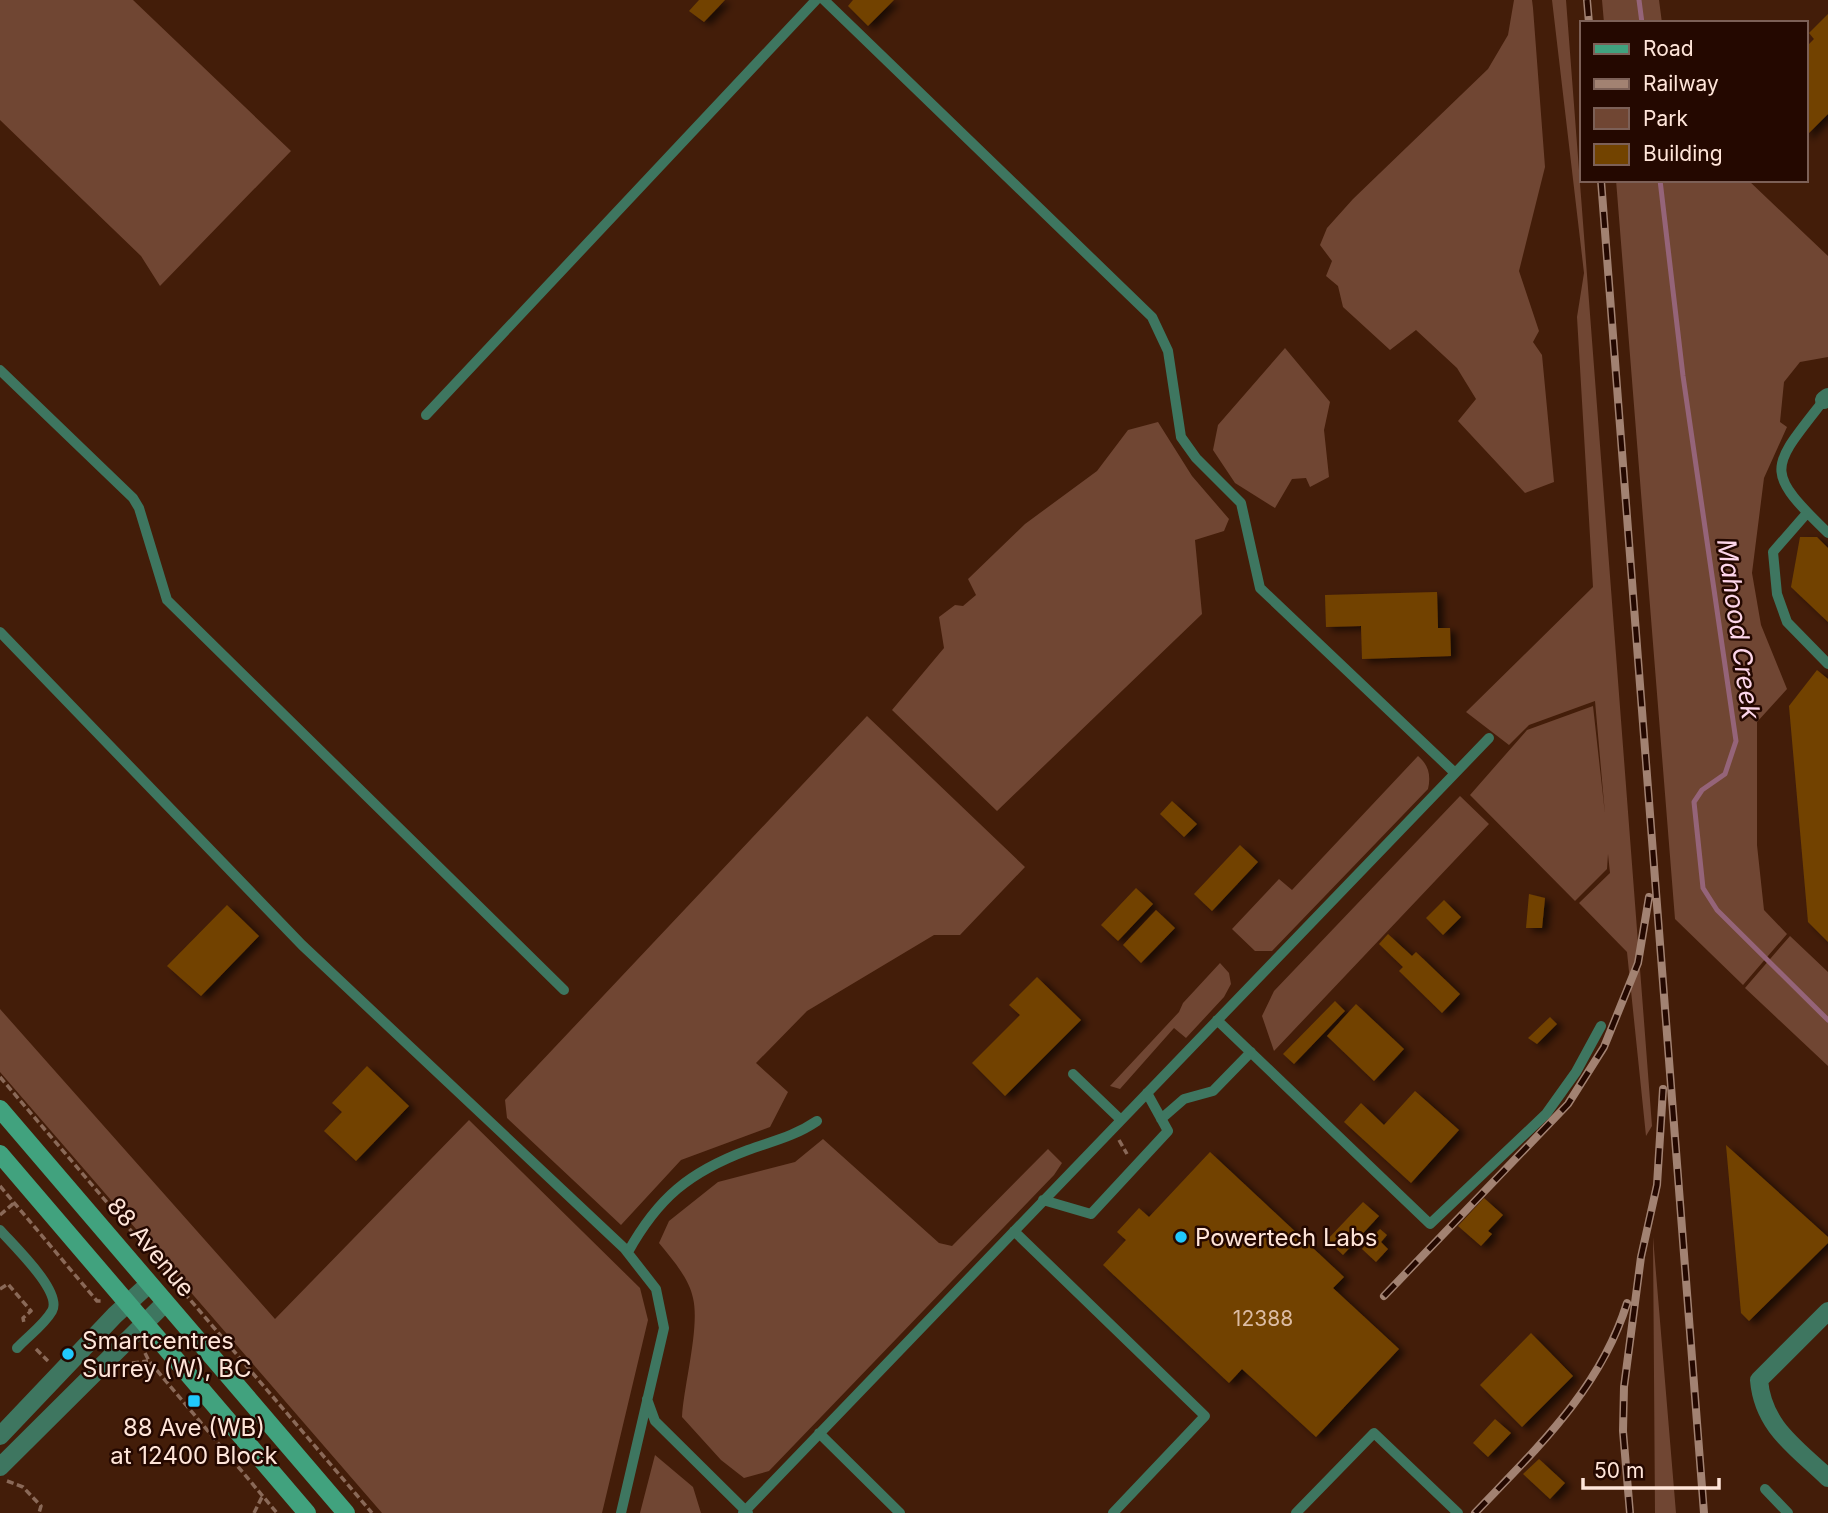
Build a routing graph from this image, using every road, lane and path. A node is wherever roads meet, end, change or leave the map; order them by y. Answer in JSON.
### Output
{"nodes":[{"id":1,"x":816,"y":0,"type":"edge"},
{"id":2,"x":824,"y":0,"type":"edge"},
{"id":3,"x":0,"y":370,"type":"edge"},
{"id":4,"x":1827,"y":399,"type":"edge"},
{"id":5,"x":426,"y":415,"type":"dead end"},
{"id":6,"x":1807,"y":513,"type":"junction"},
{"id":7,"x":1828,"y":533,"type":"edge"},
{"id":8,"x":0,"y":632,"type":"edge"},
{"id":9,"x":1828,"y":664,"type":"edge"},
{"id":10,"x":1489,"y":738,"type":"dead end"},
{"id":11,"x":1455,"y":773,"type":"junction"},
{"id":12,"x":564,"y":990,"type":"dead end"},
{"id":13,"x":1217,"y":1020,"type":"junction"},
{"id":14,"x":1601,"y":1026,"type":"dead end"},
{"id":15,"x":1251,"y":1052,"type":"junction"},
{"id":16,"x":1073,"y":1074,"type":"dead end"},
{"id":17,"x":0,"y":1077,"type":"edge"},
{"id":18,"x":1147,"y":1093,"type":"junction"},
{"id":19,"x":0,"y":1109,"type":"edge"},
{"id":20,"x":1161,"y":1119,"type":"junction"},
{"id":21,"x":1121,"y":1120,"type":"junction"},
{"id":22,"x":817,"y":1121,"type":"dead end"},
{"id":23,"x":1107,"y":1134,"type":"junction"},
{"id":24,"x":0,"y":1154,"type":"edge"},
{"id":25,"x":1133,"y":1169,"type":"junction"},
{"id":26,"x":0,"y":1186,"type":"edge"},
{"id":27,"x":1043,"y":1200,"type":"junction"},
{"id":28,"x":14,"y":1203,"type":"junction"},
{"id":29,"x":0,"y":1216,"type":"edge"},
{"id":30,"x":0,"y":1230,"type":"edge"},
{"id":31,"x":1014,"y":1231,"type":"junction"},
{"id":32,"x":628,"y":1252,"type":"junction"},
{"id":33,"x":149,"y":1284,"type":"junction"},
{"id":34,"x":104,"y":1301,"type":"dead end"},
{"id":35,"x":128,"y":1303,"type":"junction"},
{"id":36,"x":165,"y":1303,"type":"junction"},
{"id":37,"x":1828,"y":1311,"type":"edge"},
{"id":38,"x":144,"y":1322,"type":"junction"},
{"id":39,"x":17,"y":1348,"type":"dead end"},
{"id":40,"x":145,"y":1353,"type":"dead end"},
{"id":41,"x":647,"y":1398,"type":"junction"},
{"id":42,"x":819,"y":1433,"type":"junction"},
{"id":43,"x":0,"y":1436,"type":"edge"},
{"id":44,"x":0,"y":1473,"type":"edge"},
{"id":45,"x":4,"y":1474,"type":"edge"},
{"id":46,"x":1828,"y":1478,"type":"edge"},
{"id":47,"x":1765,"y":1489,"type":"dead end"},
{"id":48,"x":0,"y":1490,"type":"edge"},
{"id":49,"x":263,"y":1496,"type":"junction"},
{"id":50,"x":745,"y":1512,"type":"edge"},
{"id":51,"x":39,"y":1513,"type":"edge"},
{"id":52,"x":254,"y":1513,"type":"edge"},
{"id":53,"x":277,"y":1513,"type":"edge"},
{"id":54,"x":307,"y":1513,"type":"edge"},
{"id":55,"x":346,"y":1513,"type":"edge"},
{"id":56,"x":372,"y":1513,"type":"edge"},
{"id":57,"x":621,"y":1513,"type":"edge"},
{"id":58,"x":900,"y":1513,"type":"edge"},
{"id":59,"x":1113,"y":1513,"type":"edge"},
{"id":60,"x":1296,"y":1513,"type":"edge"},
{"id":61,"x":1458,"y":1513,"type":"edge"},
{"id":62,"x":1788,"y":1513,"type":"edge"}],
"edges":[{"from":1,"to":5,"type":"lane"},
{"from":2,"to":11,"type":"lane"},
{"from":3,"to":12,"type":"lane"},
{"from":4,"to":6,"type":"lane"},
{"from":6,"to":7,"type":"lane"},
{"from":6,"to":9,"type":"lane"},
{"from":8,"to":32,"type":"lane"},
{"from":10,"to":11,"type":"lane"},
{"from":11,"to":13,"type":"lane"},
{"from":13,"to":15,"type":"lane"},
{"from":13,"to":18,"type":"lane"},
{"from":14,"to":15,"type":"lane"},
{"from":15,"to":20,"type":"lane"},
{"from":16,"to":21,"type":"lane"},
{"from":17,"to":56,"type":"path"},
{"from":18,"to":20,"type":"lane"},
{"from":18,"to":21,"type":"lane"},
{"from":19,"to":33,"type":"main road","name":"88 Avenue"},
{"from":20,"to":25,"type":"lane"},
{"from":21,"to":23,"type":"lane"},
{"from":22,"to":32,"type":"lane"},
{"from":23,"to":25,"type":"path"},
{"from":23,"to":27,"type":"lane"},
{"from":24,"to":35,"type":"main road"},
{"from":25,"to":27,"type":"lane"},
{"from":26,"to":28,"type":"path"},
{"from":27,"to":31,"type":"lane"},
{"from":28,"to":29,"type":"path"},
{"from":28,"to":34,"type":"path"},
{"from":30,"to":39,"type":"lane"},
{"from":31,"to":42,"type":"lane"},
{"from":31,"to":59,"type":"lane"},
{"from":32,"to":41,"type":"lane"},
{"from":33,"to":35,"type":"street"},
{"from":33,"to":36,"type":"main road","name":"88 Avenue"},
{"from":35,"to":38,"type":"main road"},
{"from":35,"to":43,"type":"street"},
{"from":36,"to":38,"type":"street"},
{"from":36,"to":55,"type":"main road","name":"88 Avenue"},
{"from":37,"to":46,"type":"street"},
{"from":38,"to":45,"type":"street"},
{"from":38,"to":54,"type":"main road"},
{"from":40,"to":49,"type":"path"},
{"from":41,"to":50,"type":"lane"},
{"from":41,"to":57,"type":"lane"},
{"from":42,"to":50,"type":"lane"},
{"from":42,"to":58,"type":"lane"},
{"from":44,"to":45,"type":"path"},
{"from":45,"to":48,"type":"path"},
{"from":45,"to":51,"type":"path"},
{"from":47,"to":62,"type":"lane"},
{"from":49,"to":52,"type":"path"},
{"from":49,"to":53,"type":"path"},
{"from":60,"to":61,"type":"lane"}]}
